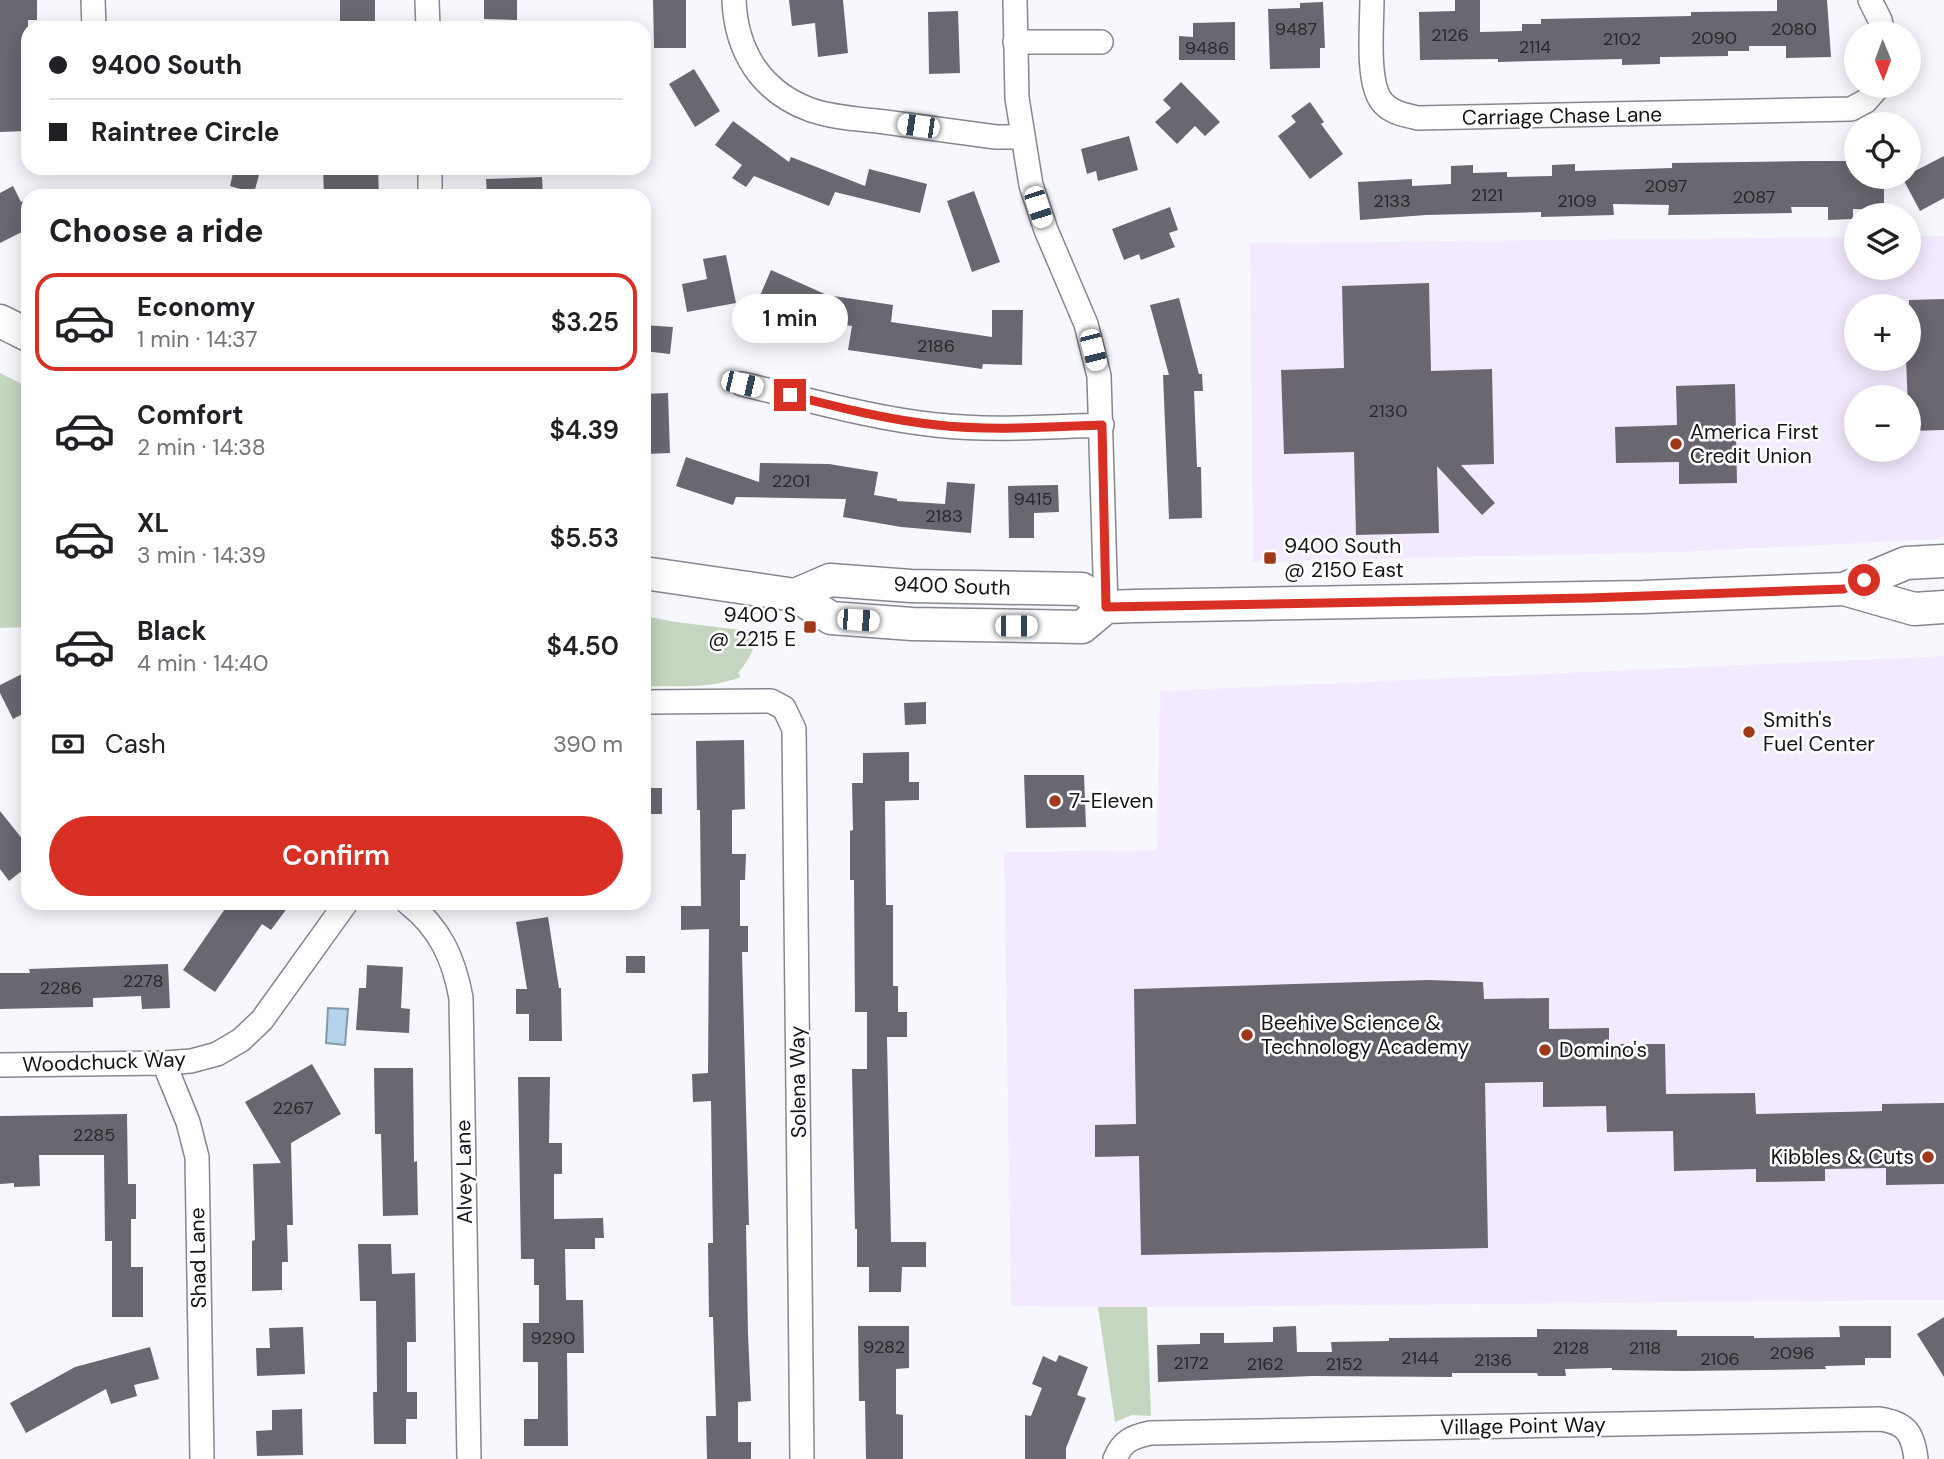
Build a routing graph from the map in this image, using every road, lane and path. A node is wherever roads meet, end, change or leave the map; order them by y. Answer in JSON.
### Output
{"nodes":[{"id":1,"x":93,"y":0,"type":"edge"},
{"id":2,"x":427,"y":0,"type":"edge"},
{"id":3,"x":734,"y":0,"type":"edge"},
{"id":4,"x":1015,"y":0,"type":"edge"},
{"id":5,"x":1372,"y":0,"type":"edge"},
{"id":6,"x":1870,"y":0,"type":"edge"},
{"id":7,"x":94,"y":21,"type":"edge"},
{"id":8,"x":428,"y":21,"type":"edge"},
{"id":9,"x":1880,"y":21,"type":"edge"},
{"id":10,"x":1015,"y":42,"type":"junction"},
{"id":11,"x":1101,"y":42,"type":"dead end"},
{"id":12,"x":1869,"y":98,"type":"edge"},
{"id":13,"x":1022,"y":137,"type":"junction"},
{"id":14,"x":0,"y":321,"type":"edge"},
{"id":15,"x":21,"y":332,"type":"edge"},
{"id":16,"x":742,"y":384,"type":"dead end"},
{"id":17,"x":1102,"y":425,"type":"junction"},
{"id":18,"x":1944,"y":561,"type":"edge"},
{"id":19,"x":651,"y":573,"type":"edge"},
{"id":20,"x":1844,"y":589,"type":"junction"},
{"id":21,"x":1106,"y":607,"type":"junction"},
{"id":22,"x":1944,"y":607,"type":"edge"},
{"id":23,"x":651,"y":702,"type":"edge"},
{"id":24,"x":341,"y":910,"type":"edge"},
{"id":25,"x":416,"y":910,"type":"edge"},
{"id":26,"x":164,"y":1062,"type":"junction"},
{"id":27,"x":0,"y":1065,"type":"edge"},
{"id":28,"x":1116,"y":1458,"type":"edge"},
{"id":29,"x":202,"y":1459,"type":"edge"},
{"id":30,"x":469,"y":1459,"type":"edge"},
{"id":31,"x":802,"y":1459,"type":"edge"},
{"id":32,"x":1916,"y":1459,"type":"edge"}],
"edges":[{"from":1,"to":7,"type":"street"},
{"from":2,"to":8,"type":"street"},
{"from":3,"to":13,"type":"street"},
{"from":4,"to":10,"type":"street"},
{"from":5,"to":12,"type":"street","name":"Carriage Chase Lane"},
{"from":6,"to":9,"type":"street"},
{"from":10,"to":11,"type":"street"},
{"from":10,"to":13,"type":"street"},
{"from":13,"to":17,"type":"street"},
{"from":14,"to":15,"type":"main road"},
{"from":16,"to":17,"type":"street"},
{"from":17,"to":21,"type":"street"},
{"from":18,"to":20,"type":"main road"},
{"from":19,"to":21,"type":"main road","name":"9400 South"},
{"from":20,"to":21,"type":"main road"},
{"from":20,"to":22,"type":"main road"},
{"from":23,"to":31,"type":"street","name":"Solena Way"},
{"from":24,"to":26,"type":"street","name":"Woodchuck Way"},
{"from":25,"to":30,"type":"street","name":"Alvey Lane"},
{"from":26,"to":27,"type":"street","name":"Woodchuck Way"},
{"from":26,"to":29,"type":"street","name":"Shad Lane"},
{"from":28,"to":32,"type":"street","name":"Village Point Way"}]}
